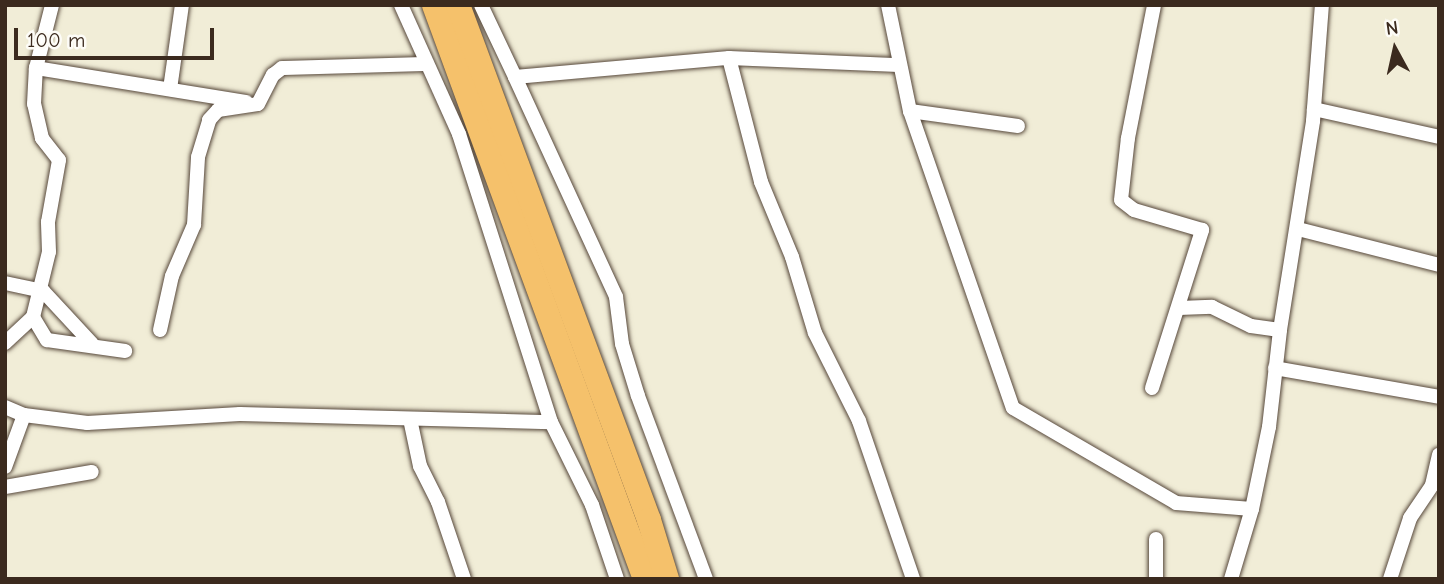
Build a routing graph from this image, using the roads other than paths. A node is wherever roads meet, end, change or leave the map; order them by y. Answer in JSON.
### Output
{"nodes":[{"id":1,"x":52,"y":5,"type":"edge"},
{"id":2,"x":183,"y":5,"type":"edge"},
{"id":3,"x":401,"y":5,"type":"edge"},
{"id":4,"x":434,"y":5,"type":"edge"},
{"id":5,"x":458,"y":5,"type":"edge"},
{"id":6,"x":481,"y":5,"type":"edge"},
{"id":7,"x":888,"y":5,"type":"edge"},
{"id":8,"x":1154,"y":5,"type":"edge"},
{"id":9,"x":1322,"y":5,"type":"edge"},
{"id":10,"x":729,"y":58,"type":"junction"},
{"id":11,"x":426,"y":64,"type":"junction"},
{"id":12,"x":899,"y":65,"type":"junction"},
{"id":13,"x":36,"y":68,"type":"junction"},
{"id":14,"x":514,"y":77,"type":"junction"},
{"id":15,"x":170,"y":89,"type":"junction"},
{"id":16,"x":258,"y":104,"type":"junction"},
{"id":17,"x":1314,"y":109,"type":"junction"},
{"id":18,"x":910,"y":111,"type":"junction"},
{"id":19,"x":1018,"y":126,"type":"dead end"},
{"id":20,"x":1439,"y":137,"type":"edge"},
{"id":21,"x":1298,"y":229,"type":"junction"},
{"id":22,"x":1439,"y":265,"type":"edge"},
{"id":23,"x":5,"y":283,"type":"edge"},
{"id":24,"x":43,"y":291,"type":"junction"},
{"id":25,"x":1179,"y":309,"type":"junction"},
{"id":26,"x":33,"y":317,"type":"junction"},
{"id":27,"x":555,"y":325,"type":"junction"},
{"id":28,"x":160,"y":330,"type":"dead end"},
{"id":29,"x":1280,"y":330,"type":"junction"},
{"id":30,"x":524,"y":336,"type":"junction"},
{"id":31,"x":5,"y":343,"type":"edge"},
{"id":32,"x":92,"y":344,"type":"junction"},
{"id":33,"x":125,"y":351,"type":"dead end"},
{"id":34,"x":1275,"y":368,"type":"junction"},
{"id":35,"x":1152,"y":388,"type":"dead end"},
{"id":36,"x":1439,"y":397,"type":"edge"},
{"id":37,"x":5,"y":407,"type":"edge"},
{"id":38,"x":24,"y":415,"type":"junction"},
{"id":39,"x":410,"y":419,"type":"junction"},
{"id":40,"x":551,"y":422,"type":"junction"},
{"id":41,"x":1439,"y":455,"type":"edge"},
{"id":42,"x":5,"y":467,"type":"edge"},
{"id":43,"x":92,"y":472,"type":"dead end"},
{"id":44,"x":5,"y":487,"type":"edge"},
{"id":45,"x":1252,"y":509,"type":"junction"},
{"id":46,"x":639,"y":525,"type":"junction"},
{"id":47,"x":1156,"y":539,"type":"dead end"},
{"id":48,"x":464,"y":579,"type":"edge"},
{"id":49,"x":617,"y":579,"type":"edge"},
{"id":50,"x":645,"y":579,"type":"edge"},
{"id":51,"x":667,"y":579,"type":"edge"},
{"id":52,"x":706,"y":579,"type":"edge"},
{"id":53,"x":913,"y":579,"type":"edge"},
{"id":54,"x":1156,"y":579,"type":"edge"},
{"id":55,"x":1231,"y":579,"type":"edge"},
{"id":56,"x":1390,"y":579,"type":"edge"}],
"edges":[{"from":1,"to":13,"type":"street"},
{"from":2,"to":15,"type":"street"},
{"from":3,"to":11,"type":"street"},
{"from":4,"to":27,"type":"highway"},
{"from":5,"to":46,"type":"highway"},
{"from":6,"to":14,"type":"street"},
{"from":7,"to":12,"type":"street"},
{"from":8,"to":25,"type":"street"},
{"from":9,"to":17,"type":"street"},
{"from":10,"to":12,"type":"street"},
{"from":10,"to":14,"type":"street"},
{"from":10,"to":53,"type":"street"},
{"from":11,"to":16,"type":"street"},
{"from":11,"to":30,"type":"street"},
{"from":12,"to":18,"type":"street"},
{"from":13,"to":15,"type":"street"},
{"from":13,"to":24,"type":"street"},
{"from":14,"to":52,"type":"street"},
{"from":15,"to":16,"type":"street"},
{"from":16,"to":28,"type":"street"},
{"from":17,"to":20,"type":"street"},
{"from":17,"to":21,"type":"street"},
{"from":18,"to":19,"type":"street"},
{"from":18,"to":45,"type":"street"},
{"from":21,"to":22,"type":"street"},
{"from":21,"to":29,"type":"street"},
{"from":23,"to":24,"type":"street"},
{"from":24,"to":26,"type":"street"},
{"from":24,"to":32,"type":"street"},
{"from":25,"to":29,"type":"street"},
{"from":25,"to":35,"type":"street"},
{"from":26,"to":31,"type":"street"},
{"from":26,"to":32,"type":"street"},
{"from":27,"to":30,"type":"street"},
{"from":27,"to":46,"type":"highway"},
{"from":29,"to":34,"type":"street"},
{"from":30,"to":40,"type":"street"},
{"from":32,"to":33,"type":"street"},
{"from":34,"to":36,"type":"street"},
{"from":34,"to":45,"type":"street"},
{"from":37,"to":38,"type":"street"},
{"from":38,"to":39,"type":"street"},
{"from":38,"to":42,"type":"street"},
{"from":39,"to":40,"type":"street"},
{"from":39,"to":48,"type":"street"},
{"from":40,"to":49,"type":"street"},
{"from":41,"to":56,"type":"street"},
{"from":43,"to":44,"type":"street"},
{"from":45,"to":55,"type":"street"},
{"from":46,"to":50,"type":"highway"},
{"from":46,"to":51,"type":"highway"},
{"from":47,"to":54,"type":"street"}]}
